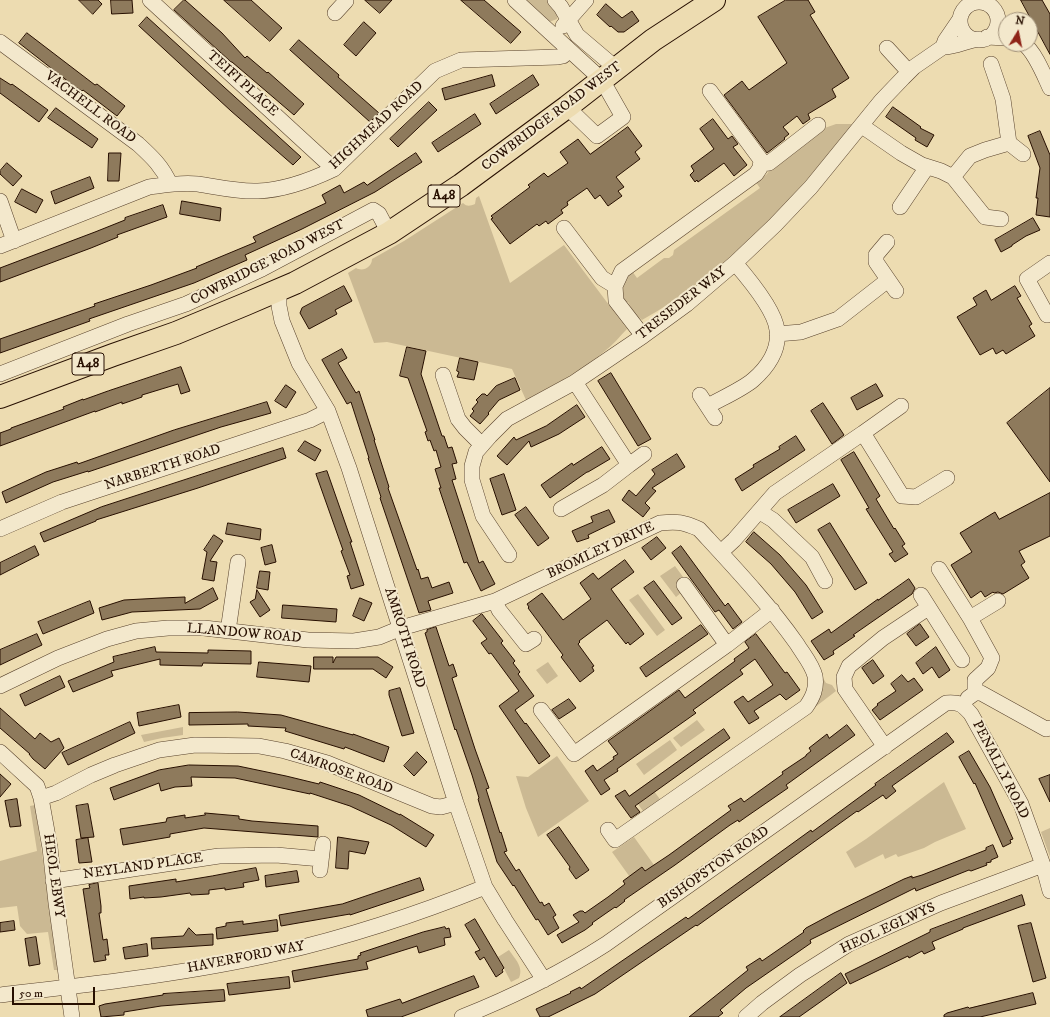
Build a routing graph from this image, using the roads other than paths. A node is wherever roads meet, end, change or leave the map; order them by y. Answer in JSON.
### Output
{"nodes":[{"id":1,"x":150,"y":0,"type":"edge"},
{"id":2,"x":344,"y":0,"type":"edge"},
{"id":3,"x":515,"y":0,"type":"edge"},
{"id":4,"x":555,"y":0,"type":"edge"},
{"id":5,"x":586,"y":0,"type":"edge"},
{"id":6,"x":714,"y":0,"type":"edge"},
{"id":7,"x":983,"y":1,"type":"edge"},
{"id":8,"x":961,"y":11,"type":"edge"},
{"id":9,"x":335,"y":13,"type":"dead end"},
{"id":10,"x":998,"y":14,"type":"edge"},
{"id":11,"x":568,"y":20,"type":"junction"},
{"id":12,"x":998,"y":22,"type":"edge"},
{"id":13,"x":553,"y":35,"type":"junction"},
{"id":14,"x":982,"y":38,"type":"junction"},
{"id":15,"x":998,"y":38,"type":"edge"},
{"id":16,"x":0,"y":42,"type":"edge"},
{"id":17,"x":943,"y":47,"type":"junction"},
{"id":18,"x":887,"y":48,"type":"dead end"},
{"id":19,"x":569,"y":50,"type":"junction"},
{"id":20,"x":1033,"y":52,"type":"edge"},
{"id":21,"x":991,"y":64,"type":"dead end"},
{"id":22,"x":1045,"y":64,"type":"edge"},
{"id":23,"x":908,"y":72,"type":"junction"},
{"id":24,"x":610,"y":74,"type":"junction"},
{"id":25,"x":1050,"y":88,"type":"edge"},
{"id":26,"x":710,"y":91,"type":"dead end"},
{"id":27,"x":567,"y":107,"type":"junction"},
{"id":28,"x":818,"y":125,"type":"dead end"},
{"id":29,"x":862,"y":126,"type":"junction"},
{"id":30,"x":1009,"y":143,"type":"junction"},
{"id":31,"x":1023,"y":154,"type":"dead end"},
{"id":32,"x":761,"y":164,"type":"junction"},
{"id":33,"x":928,"y":167,"type":"junction"},
{"id":34,"x":334,"y":169,"type":"junction"},
{"id":35,"x":953,"y":177,"type":"junction"},
{"id":36,"x":170,"y":184,"type":"junction"},
{"id":37,"x":0,"y":201,"type":"edge"},
{"id":38,"x":900,"y":207,"type":"dead end"},
{"id":39,"x":1001,"y":220,"type":"dead end"},
{"id":40,"x":564,"y":228,"type":"dead end"},
{"id":41,"x":389,"y":232,"type":"junction"},
{"id":42,"x":887,"y":242,"type":"dead end"},
{"id":43,"x":7,"y":244,"type":"edge"},
{"id":44,"x":735,"y":263,"type":"junction"},
{"id":45,"x":1050,"y":263,"type":"edge"},
{"id":46,"x":616,"y":286,"type":"junction"},
{"id":47,"x":276,"y":292,"type":"junction"},
{"id":48,"x":1050,"y":313,"type":"edge"},
{"id":49,"x":777,"y":334,"type":"junction"},
{"id":50,"x":643,"y":336,"type":"junction"},
{"id":51,"x":0,"y":374,"type":"edge"},
{"id":52,"x":575,"y":382,"type":"junction"},
{"id":53,"x":450,"y":383,"type":"dead end"},
{"id":54,"x":0,"y":397,"type":"edge"},
{"id":55,"x":707,"y":406,"type":"dead end"},
{"id":56,"x":901,"y":406,"type":"dead end"},
{"id":57,"x":328,"y":411,"type":"junction"},
{"id":58,"x":863,"y":433,"type":"junction"},
{"id":59,"x":482,"y":445,"type":"junction"},
{"id":60,"x":644,"y":454,"type":"dead end"},
{"id":61,"x":629,"y":466,"type":"junction"},
{"id":62,"x":947,"y":478,"type":"dead end"},
{"id":63,"x":561,"y":509,"type":"dead end"},
{"id":64,"x":760,"y":512,"type":"junction"},
{"id":65,"x":0,"y":529,"type":"edge"},
{"id":66,"x":721,"y":552,"type":"junction"},
{"id":67,"x":508,"y":555,"type":"dead end"},
{"id":68,"x":238,"y":562,"type":"dead end"},
{"id":69,"x":939,"y":568,"type":"dead end"},
{"id":70,"x":825,"y":581,"type":"dead end"},
{"id":71,"x":684,"y":586,"type":"dead end"},
{"id":72,"x":495,"y":601,"type":"junction"},
{"id":73,"x":998,"y":601,"type":"dead end"},
{"id":74,"x":772,"y":610,"type":"junction"},
{"id":75,"x":970,"y":618,"type":"junction"},
{"id":76,"x":401,"y":628,"type":"junction"},
{"id":77,"x":228,"y":631,"type":"junction"},
{"id":78,"x":534,"y":639,"type":"dead end"},
{"id":79,"x":727,"y":645,"type":"junction"},
{"id":80,"x":962,"y":660,"type":"dead end"},
{"id":81,"x":0,"y":686,"type":"edge"},
{"id":82,"x":975,"y":693,"type":"junction"},
{"id":83,"x":960,"y":704,"type":"junction"},
{"id":84,"x":541,"y":710,"type":"dead end"},
{"id":85,"x":1050,"y":728,"type":"edge"},
{"id":86,"x":885,"y":747,"type":"junction"},
{"id":87,"x":0,"y":752,"type":"edge"},
{"id":88,"x":41,"y":798,"type":"junction"},
{"id":89,"x":456,"y":803,"type":"junction"},
{"id":90,"x":608,"y":830,"type":"dead end"},
{"id":91,"x":321,"y":858,"type":"dead end"},
{"id":92,"x":1043,"y":866,"type":"junction"},
{"id":93,"x":53,"y":881,"type":"junction"},
{"id":94,"x":485,"y":887,"type":"junction"},
{"id":95,"x":1050,"y":891,"type":"edge"},
{"id":96,"x":544,"y":980,"type":"junction"},
{"id":97,"x":68,"y":987,"type":"junction"},
{"id":98,"x":0,"y":995,"type":"edge"},
{"id":99,"x":72,"y":1017,"type":"edge"},
{"id":100,"x":462,"y":1017,"type":"edge"},
{"id":101,"x":746,"y":1017,"type":"edge"}],
"edges":[{"from":1,"to":34,"type":"street","name":"TEIFI PLACE"},
{"from":2,"to":9,"type":"street"},
{"from":3,"to":13,"type":"street"},
{"from":4,"to":11,"type":"street"},
{"from":5,"to":11,"type":"street"},
{"from":6,"to":24,"type":"highway","name":"COWBRIDGE ROAD WEST","number":"A48"},
{"from":7,"to":8,"type":"street"},
{"from":7,"to":10,"type":"street"},
{"from":8,"to":14,"type":"street"},
{"from":8,"to":17,"type":"street","name":"TRESEDER WAY"},
{"from":11,"to":13,"type":"street"},
{"from":11,"to":24,"type":"street"},
{"from":12,"to":14,"type":"street"},
{"from":13,"to":19,"type":"street"},
{"from":14,"to":15,"type":"street"},
{"from":14,"to":17,"type":"street","name":"TRESEDER WAY"},
{"from":16,"to":36,"type":"street","name":"VACHELL ROAD"},
{"from":17,"to":23,"type":"street","name":"TRESEDER WAY"},
{"from":18,"to":23,"type":"street"},
{"from":19,"to":24,"type":"street"},
{"from":19,"to":34,"type":"street","name":"HIGHMEAD ROAD"},
{"from":20,"to":22,"type":"street"},
{"from":21,"to":30,"type":"street"},
{"from":22,"to":25,"type":"street"},
{"from":23,"to":29,"type":"street","name":"TRESEDER WAY"},
{"from":24,"to":27,"type":"highway","name":"COWBRIDGE ROAD WEST","number":"A48"},
{"from":24,"to":27,"type":"street"},
{"from":26,"to":32,"type":"street"},
{"from":27,"to":41,"type":"highway","name":"COWBRIDGE ROAD WEST","number":"A48"},
{"from":28,"to":32,"type":"street"},
{"from":29,"to":33,"type":"street"},
{"from":29,"to":44,"type":"street","name":"TRESEDER WAY"},
{"from":30,"to":31,"type":"street"},
{"from":30,"to":35,"type":"street"},
{"from":32,"to":46,"type":"street"},
{"from":33,"to":35,"type":"street"},
{"from":33,"to":38,"type":"street"},
{"from":34,"to":36,"type":"street","name":"HIGHMEAD ROAD"},
{"from":35,"to":39,"type":"street"},
{"from":36,"to":43,"type":"street","name":"HIGHMEAD ROAD"},
{"from":37,"to":43,"type":"street"},
{"from":40,"to":46,"type":"street"},
{"from":41,"to":47,"type":"highway","name":"COWBRIDGE ROAD WEST","number":"A48"},
{"from":41,"to":51,"type":"street","name":"COWBRIDGE ROAD WEST"},
{"from":42,"to":49,"type":"street"},
{"from":44,"to":49,"type":"street"},
{"from":44,"to":50,"type":"street","name":"TRESEDER WAY"},
{"from":45,"to":48,"type":"street"},
{"from":46,"to":50,"type":"street"},
{"from":47,"to":54,"type":"highway","name":"COWBRIDGE ROAD WEST","number":"A48"},
{"from":47,"to":57,"type":"street","name":"AMROTH ROAD"},
{"from":49,"to":55,"type":"street"},
{"from":50,"to":52,"type":"street","name":"TRESEDER WAY"},
{"from":52,"to":59,"type":"street","name":"TRESEDER WAY"},
{"from":52,"to":61,"type":"street"},
{"from":53,"to":59,"type":"street"},
{"from":56,"to":58,"type":"street"},
{"from":57,"to":65,"type":"street","name":"NARBERTH ROAD"},
{"from":57,"to":76,"type":"street","name":"AMROTH ROAD"},
{"from":58,"to":62,"type":"street"},
{"from":58,"to":64,"type":"street"},
{"from":59,"to":67,"type":"street","name":"TRESEDER WAY"},
{"from":60,"to":61,"type":"street"},
{"from":61,"to":63,"type":"street"},
{"from":64,"to":66,"type":"street"},
{"from":64,"to":70,"type":"street"},
{"from":66,"to":72,"type":"street","name":"BROMLEY DRIVE"},
{"from":66,"to":74,"type":"street","name":"BROMLEY DRIVE"},
{"from":68,"to":77,"type":"street"},
{"from":69,"to":75,"type":"street"},
{"from":71,"to":79,"type":"street"},
{"from":72,"to":76,"type":"street","name":"BROMLEY DRIVE"},
{"from":72,"to":78,"type":"street"},
{"from":73,"to":75,"type":"street"},
{"from":74,"to":79,"type":"street"},
{"from":74,"to":90,"type":"street","name":"BROMLEY DRIVE"},
{"from":75,"to":82,"type":"street"},
{"from":76,"to":77,"type":"street","name":"LLANDOW ROAD"},
{"from":76,"to":89,"type":"street","name":"AMROTH ROAD"},
{"from":77,"to":81,"type":"street","name":"LLANDOW ROAD"},
{"from":79,"to":84,"type":"street"},
{"from":80,"to":86,"type":"street"},
{"from":82,"to":83,"type":"street"},
{"from":82,"to":85,"type":"street"},
{"from":83,"to":86,"type":"street","name":"BISHOPSTON ROAD"},
{"from":83,"to":92,"type":"street","name":"PENALLY ROAD"},
{"from":86,"to":96,"type":"street","name":"BISHOPSTON ROAD"},
{"from":87,"to":88,"type":"street","name":"HEOL EBWY"},
{"from":88,"to":89,"type":"street","name":"CAMROSE ROAD"},
{"from":88,"to":93,"type":"street","name":"HEOL EBWY"},
{"from":89,"to":94,"type":"street","name":"AMROTH ROAD"},
{"from":91,"to":93,"type":"street","name":"NEYLAND PLACE"},
{"from":92,"to":95,"type":"street","name":"PENALLY ROAD"},
{"from":92,"to":101,"type":"street","name":"HEOL EGLWYS"},
{"from":93,"to":97,"type":"street","name":"HEOL EBWY"},
{"from":94,"to":96,"type":"street","name":"AMROTH ROAD"},
{"from":94,"to":97,"type":"street","name":"HAVERFORD WAY"},
{"from":96,"to":100,"type":"street","name":"BISHOPSTON ROAD"},
{"from":97,"to":98,"type":"street","name":"HAVERFORD WAY"},
{"from":97,"to":99,"type":"street","name":"HEOL EBWY"}]}
